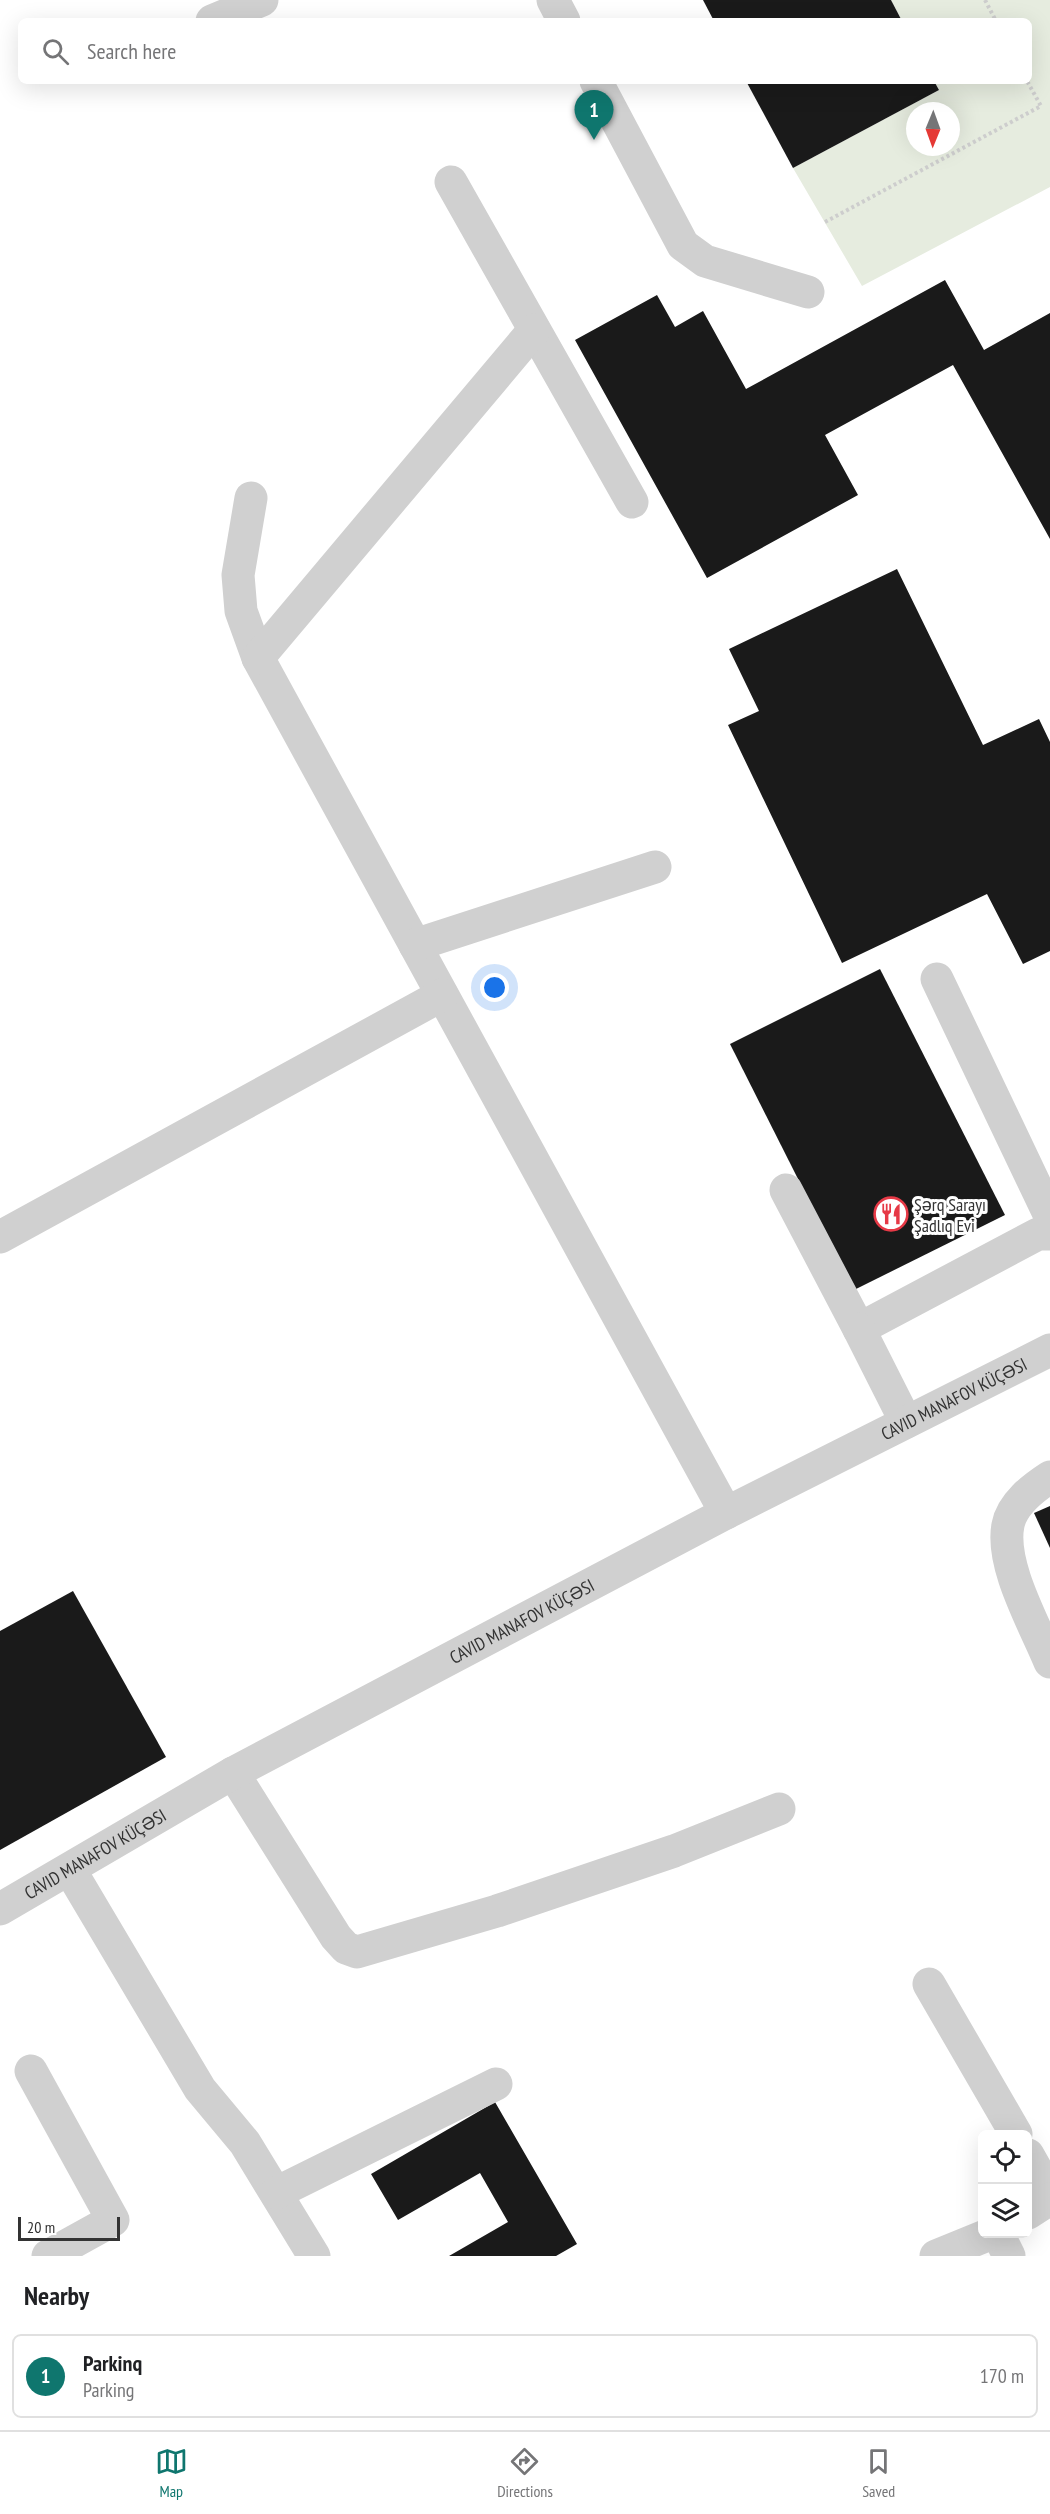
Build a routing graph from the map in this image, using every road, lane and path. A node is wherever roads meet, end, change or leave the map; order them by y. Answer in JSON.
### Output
{"nodes":[{"id":1,"x":262,"y":0,"type":"edge"},
{"id":2,"x":553,"y":0,"type":"edge"},
{"id":3,"x":985,"y":0,"type":"edge"},
{"id":4,"x":219,"y":18,"type":"edge"},
{"id":5,"x":562,"y":18,"type":"edge"},
{"id":6,"x":994,"y":18,"type":"edge"},
{"id":7,"x":598,"y":84,"type":"edge"},
{"id":8,"x":1029,"y":84,"type":"edge"},
{"id":9,"x":451,"y":182,"type":"dead end"},
{"id":10,"x":825,"y":222,"type":"dead end"},
{"id":11,"x":808,"y":292,"type":"dead end"},
{"id":12,"x":534,"y":330,"type":"junction"},
{"id":13,"x":251,"y":498,"type":"dead end"},
{"id":14,"x":632,"y":502,"type":"dead end"},
{"id":15,"x":258,"y":658,"type":"junction"},
{"id":16,"x":655,"y":867,"type":"dead end"},
{"id":17,"x":415,"y":945,"type":"junction"},
{"id":18,"x":937,"y":979,"type":"dead end"},
{"id":19,"x":442,"y":995,"type":"junction"},
{"id":20,"x":786,"y":1190,"type":"dead end"},
{"id":21,"x":1050,"y":1216,"type":"edge"},
{"id":22,"x":1050,"y":1234,"type":"edge"},
{"id":23,"x":0,"y":1237,"type":"edge"},
{"id":24,"x":859,"y":1329,"type":"junction"},
{"id":25,"x":1050,"y":1350,"type":"edge"},
{"id":26,"x":906,"y":1422,"type":"junction"},
{"id":27,"x":1050,"y":1478,"type":"edge"},
{"id":28,"x":726,"y":1513,"type":"junction"},
{"id":29,"x":1050,"y":1662,"type":"edge"},
{"id":30,"x":233,"y":1773,"type":"junction"},
{"id":31,"x":779,"y":1809,"type":"dead end"},
{"id":32,"x":70,"y":1870,"type":"junction"},
{"id":33,"x":0,"y":1909,"type":"edge"},
{"id":34,"x":929,"y":1984,"type":"dead end"},
{"id":35,"x":31,"y":2071,"type":"dead end"},
{"id":36,"x":496,"y":2084,"type":"dead end"},
{"id":37,"x":1014,"y":2130,"type":"edge"},
{"id":38,"x":1032,"y":2162,"type":"edge"},
{"id":39,"x":276,"y":2193,"type":"junction"},
{"id":40,"x":1050,"y":2194,"type":"edge"},
{"id":41,"x":1050,"y":2199,"type":"edge"},
{"id":42,"x":1032,"y":2210,"type":"edge"},
{"id":43,"x":980,"y":2238,"type":"edge"},
{"id":44,"x":1000,"y":2238,"type":"edge"},
{"id":45,"x":48,"y":2256,"type":"edge"},
{"id":46,"x":314,"y":2256,"type":"edge"},
{"id":47,"x":936,"y":2256,"type":"edge"},
{"id":48,"x":1009,"y":2256,"type":"edge"}],
"edges":[{"from":1,"to":4,"type":"street"},
{"from":2,"to":5,"type":"street"},
{"from":3,"to":6,"type":"path"},
{"from":7,"to":11,"type":"street"},
{"from":8,"to":10,"type":"path"},
{"from":9,"to":12,"type":"street"},
{"from":12,"to":14,"type":"street"},
{"from":12,"to":15,"type":"street"},
{"from":13,"to":15,"type":"street"},
{"from":15,"to":17,"type":"street"},
{"from":16,"to":17,"type":"street"},
{"from":17,"to":19,"type":"street"},
{"from":18,"to":21,"type":"street"},
{"from":19,"to":23,"type":"street"},
{"from":19,"to":28,"type":"street"},
{"from":20,"to":24,"type":"street"},
{"from":22,"to":24,"type":"street"},
{"from":24,"to":26,"type":"street"},
{"from":25,"to":26,"type":"street","name":"CAVID MANAFOV KÜÇƏSI"},
{"from":26,"to":28,"type":"street","name":"CAVID MANAFOV KÜÇƏSI"},
{"from":27,"to":29,"type":"street"},
{"from":28,"to":30,"type":"street","name":"CAVID MANAFOV KÜÇƏSI"},
{"from":30,"to":31,"type":"street"},
{"from":30,"to":32,"type":"street","name":"CAVID MANAFOV KÜÇƏSI"},
{"from":32,"to":33,"type":"street","name":"CAVID MANAFOV KÜÇƏSI"},
{"from":32,"to":39,"type":"street"},
{"from":34,"to":37,"type":"street"},
{"from":35,"to":45,"type":"street"},
{"from":36,"to":39,"type":"street"},
{"from":38,"to":40,"type":"street"},
{"from":39,"to":46,"type":"street"},
{"from":41,"to":42,"type":"street"},
{"from":43,"to":47,"type":"street"},
{"from":44,"to":48,"type":"street"}]}
